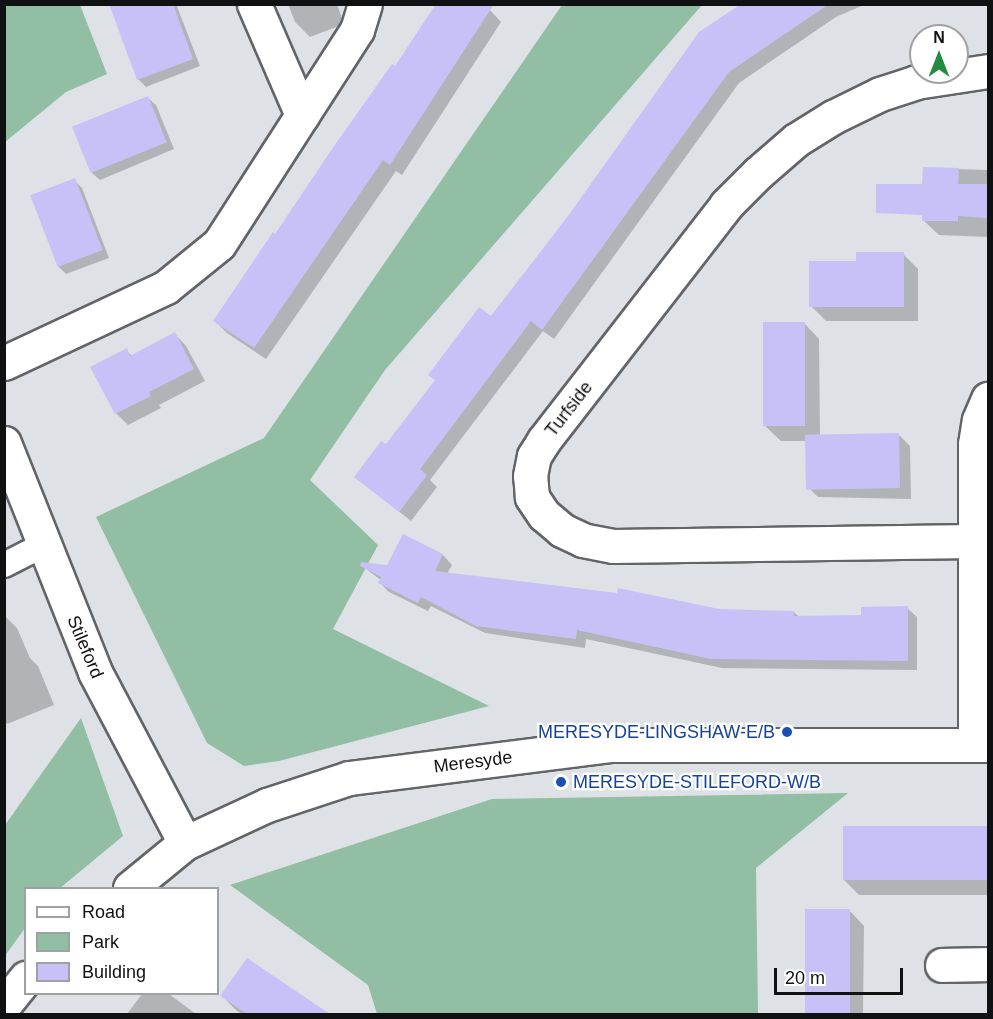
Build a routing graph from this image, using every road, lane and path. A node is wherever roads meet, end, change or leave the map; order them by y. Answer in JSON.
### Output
{"nodes":[{"id":1,"x":254,"y":4,"type":"edge"},
{"id":2,"x":365,"y":4,"type":"edge"},
{"id":3,"x":988,"y":70,"type":"edge"},
{"id":4,"x":302,"y":115,"type":"junction"},
{"id":5,"x":4,"y":363,"type":"edge"},
{"id":6,"x":988,"y":399,"type":"edge"},
{"id":7,"x":4,"y":443,"type":"edge"},
{"id":8,"x":974,"y":541,"type":"junction"},
{"id":9,"x":43,"y":545,"type":"junction"},
{"id":10,"x":4,"y":565,"type":"edge"},
{"id":11,"x":982,"y":745,"type":"edge"},
{"id":12,"x":185,"y":843,"type":"junction"},
{"id":13,"x":131,"y":887,"type":"edge"},
{"id":14,"x":988,"y":964,"type":"edge"},
{"id":15,"x":942,"y":965,"type":"dead end"},
{"id":16,"x":24,"y":980,"type":"edge"},
{"id":17,"x":4,"y":1005,"type":"edge"}],
"edges":[{"from":1,"to":4,"type":"street"},
{"from":2,"to":4,"type":"street"},
{"from":3,"to":8,"type":"street","name":"Turfside"},
{"from":4,"to":5,"type":"street"},
{"from":6,"to":8,"type":"street"},
{"from":7,"to":9,"type":"street","name":"Stileford"},
{"from":8,"to":11,"type":"street"},
{"from":9,"to":10,"type":"lane"},
{"from":9,"to":12,"type":"street","name":"Stileford"},
{"from":11,"to":12,"type":"street","name":"Meresyde"},
{"from":12,"to":13,"type":"street","name":"Meresyde"},
{"from":14,"to":15,"type":"street"},
{"from":16,"to":17,"type":"street"}]}
